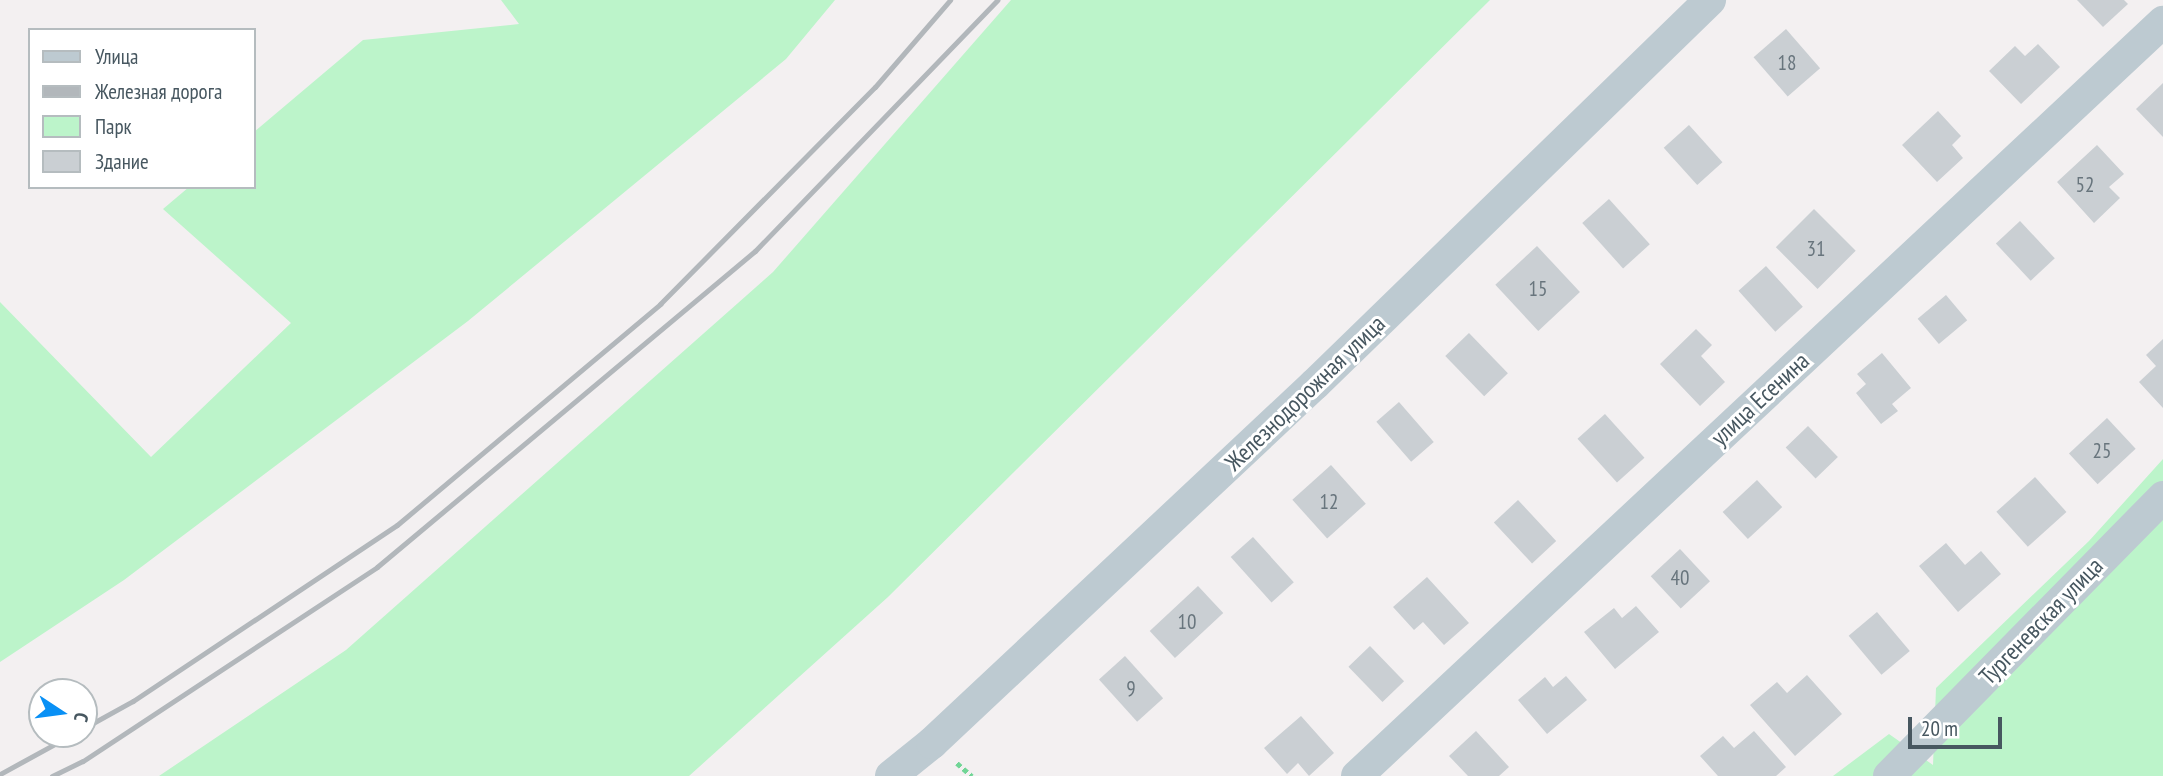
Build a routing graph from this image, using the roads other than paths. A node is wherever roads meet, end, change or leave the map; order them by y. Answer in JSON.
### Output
{"nodes":[{"id":1,"x":1710,"y":0,"type":"edge"},
{"id":2,"x":2163,"y":22,"type":"edge"},
{"id":3,"x":2163,"y":496,"type":"edge"},
{"id":4,"x":891,"y":776,"type":"edge"},
{"id":5,"x":1357,"y":776,"type":"edge"},
{"id":6,"x":1889,"y":776,"type":"edge"}],
"edges":[{"from":1,"to":4,"type":"street","name":"Железнодорожная улица"},
{"from":2,"to":5,"type":"street","name":"улица Есенина"},
{"from":3,"to":6,"type":"street","name":"Тургеневская улица"}]}
